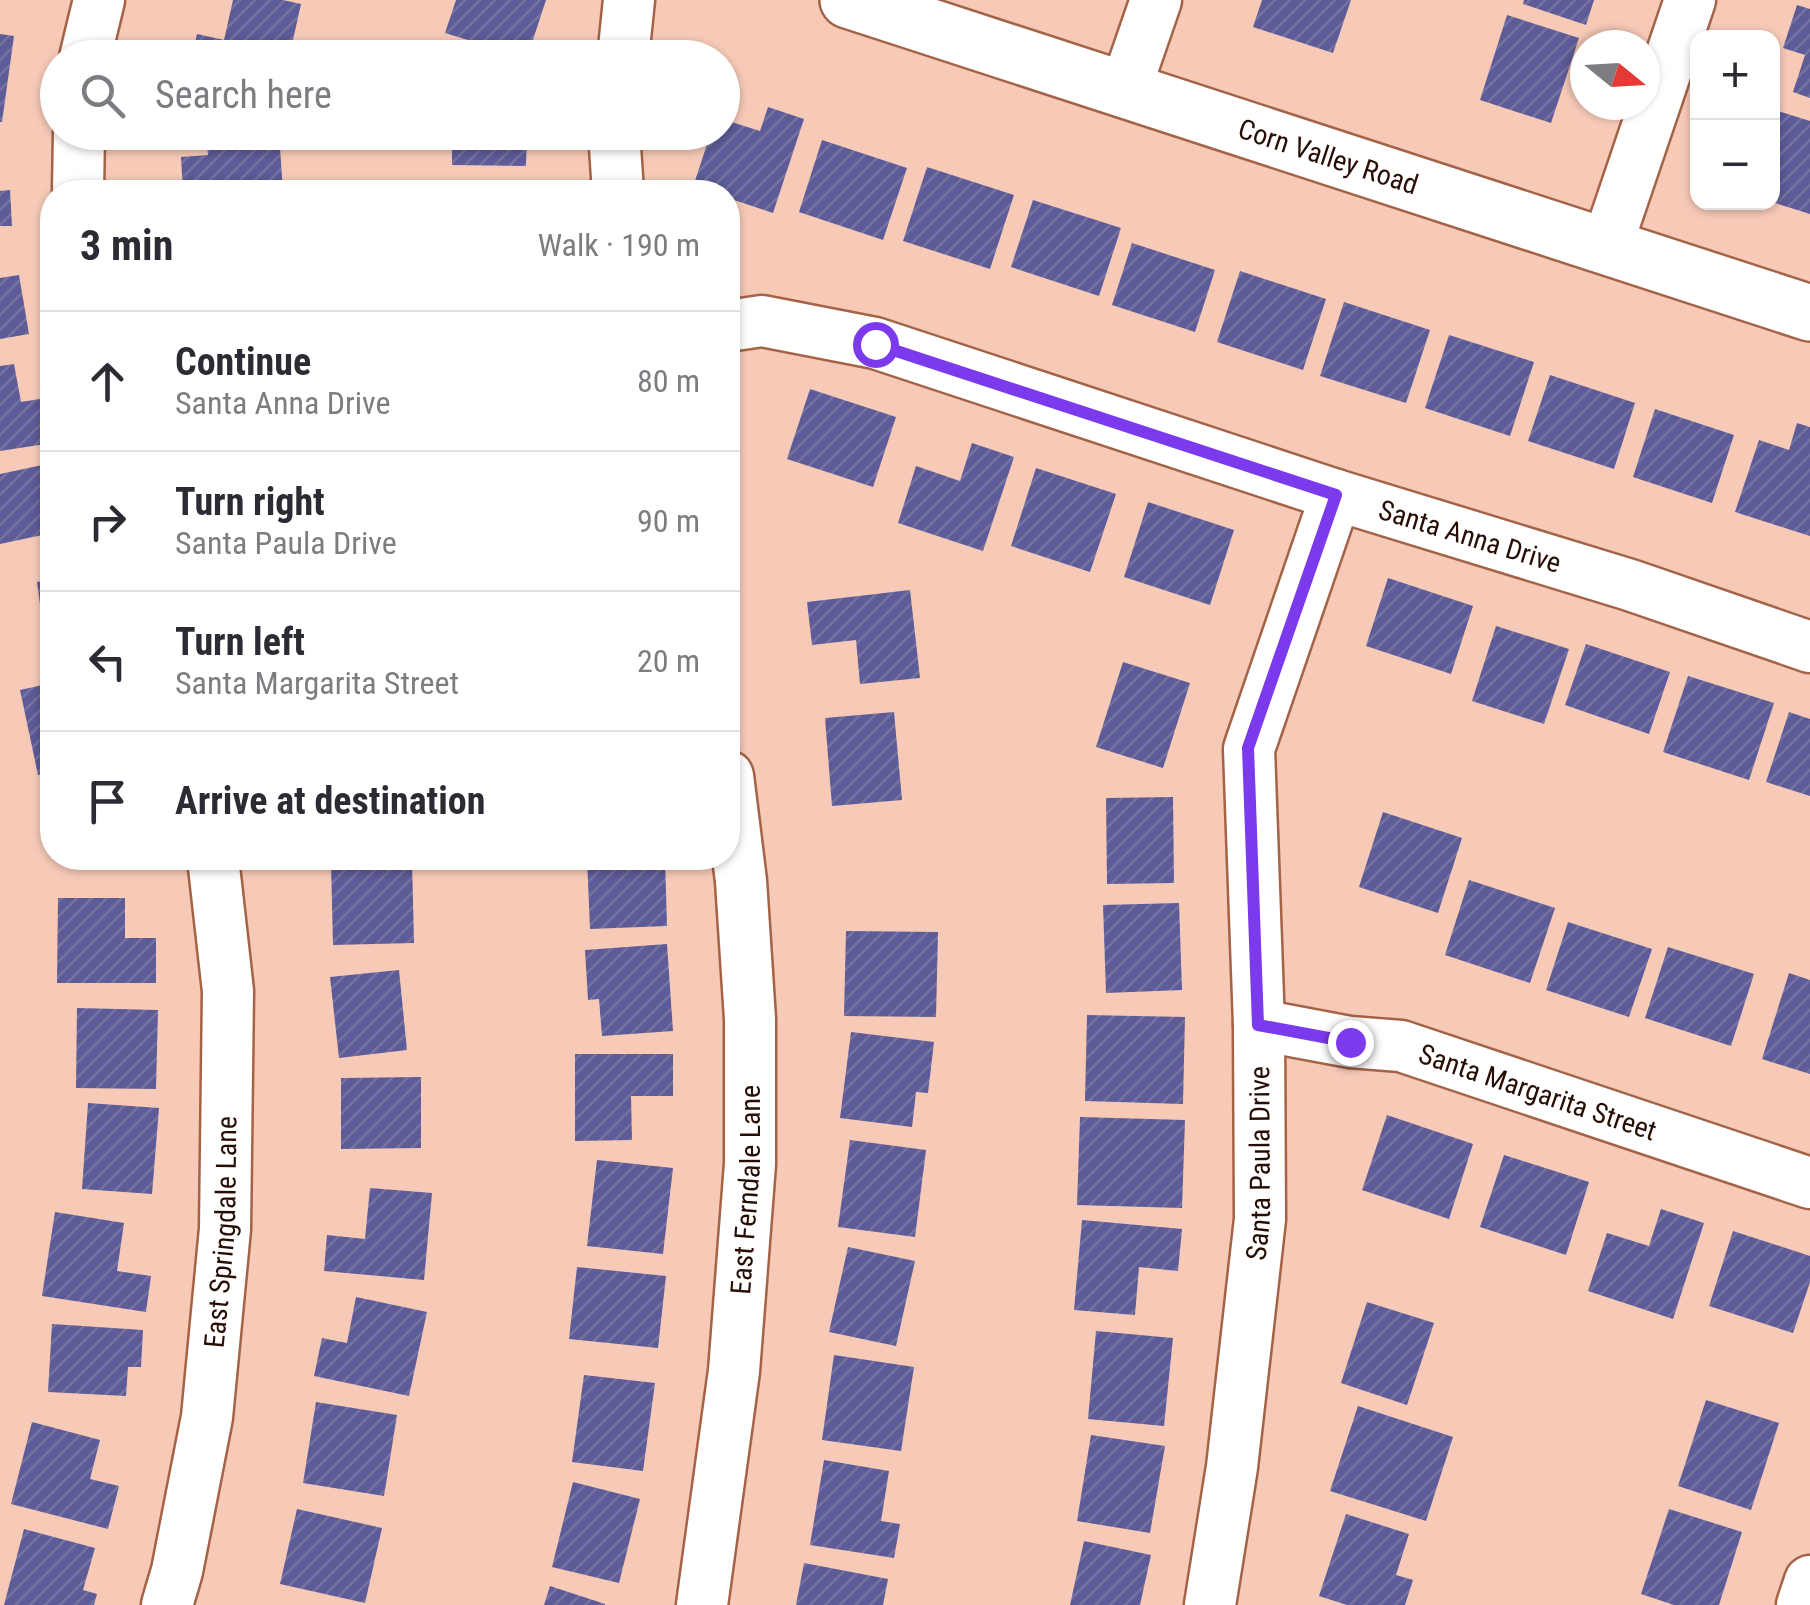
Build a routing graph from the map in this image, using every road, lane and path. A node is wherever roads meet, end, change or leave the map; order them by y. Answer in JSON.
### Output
{"nodes":[{"id":1,"x":98,"y":0,"type":"edge"},
{"id":2,"x":629,"y":0,"type":"edge"},
{"id":3,"x":848,"y":0,"type":"edge"},
{"id":4,"x":1156,"y":0,"type":"edge"},
{"id":5,"x":1690,"y":0,"type":"edge"},
{"id":6,"x":89,"y":40,"type":"edge"},
{"id":7,"x":625,"y":40,"type":"edge"},
{"id":8,"x":1125,"y":90,"type":"junction"},
{"id":9,"x":79,"y":150,"type":"edge"},
{"id":10,"x":615,"y":150,"type":"edge"},
{"id":11,"x":78,"y":180,"type":"edge"},
{"id":12,"x":617,"y":180,"type":"edge"},
{"id":13,"x":1606,"y":246,"type":"junction"},
{"id":14,"x":1810,"y":313,"type":"edge"},
{"id":15,"x":740,"y":324,"type":"edge"},
{"id":16,"x":1336,"y":495,"type":"junction"},
{"id":17,"x":1810,"y":648,"type":"edge"},
{"id":18,"x":213,"y":870,"type":"edge"},
{"id":19,"x":740,"y":870,"type":"edge"},
{"id":20,"x":1258,"y":1025,"type":"junction"},
{"id":21,"x":1810,"y":1183,"type":"edge"},
{"id":22,"x":1810,"y":1581,"type":"edge"},
{"id":23,"x":166,"y":1605,"type":"edge"},
{"id":24,"x":702,"y":1605,"type":"edge"},
{"id":25,"x":1210,"y":1605,"type":"edge"},
{"id":26,"x":1802,"y":1605,"type":"edge"}],
"edges":[{"from":1,"to":6,"type":"street"},
{"from":2,"to":7,"type":"street"},
{"from":3,"to":8,"type":"main road","name":"Corn Valley Road"},
{"from":4,"to":8,"type":"street"},
{"from":5,"to":13,"type":"street"},
{"from":8,"to":13,"type":"main road","name":"Corn Valley Road"},
{"from":9,"to":11,"type":"street"},
{"from":10,"to":12,"type":"street"},
{"from":13,"to":14,"type":"main road","name":"Corn Valley Road"},
{"from":15,"to":16,"type":"street","name":"Santa Anna Drive"},
{"from":16,"to":17,"type":"street","name":"Santa Anna Drive"},
{"from":16,"to":20,"type":"street","name":"Santa Paula Drive"},
{"from":18,"to":23,"type":"street","name":"East Springdale Lane"},
{"from":19,"to":24,"type":"street","name":"East Ferndale Lane"},
{"from":20,"to":21,"type":"street","name":"Santa Margarita Street"},
{"from":20,"to":25,"type":"street","name":"Santa Paula Drive"},
{"from":22,"to":26,"type":"street"}]}
